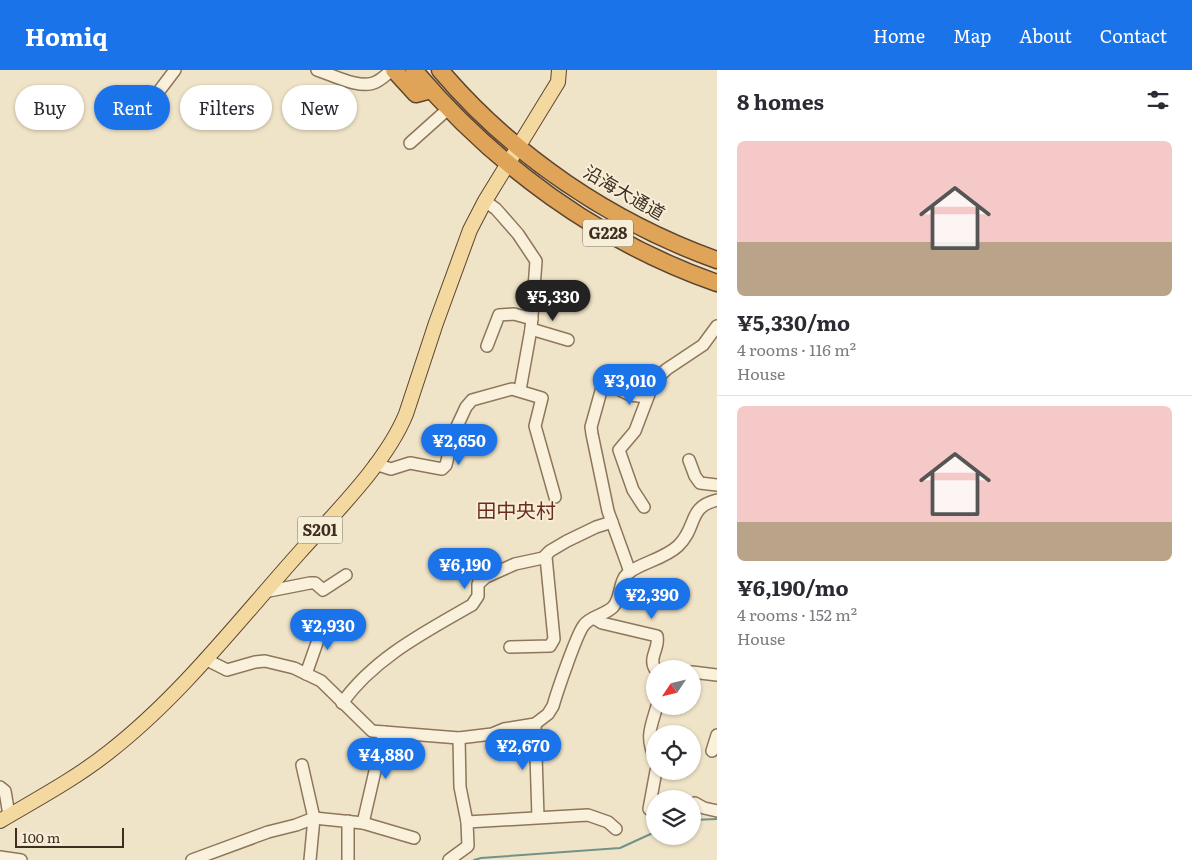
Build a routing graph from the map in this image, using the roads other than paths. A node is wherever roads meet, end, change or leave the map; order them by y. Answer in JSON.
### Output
{"nodes":[{"id":1,"x":176,"y":70,"type":"edge"},
{"id":2,"x":317,"y":70,"type":"edge"},
{"id":3,"x":393,"y":70,"type":"edge"},
{"id":4,"x":414,"y":70,"type":"edge"},
{"id":5,"x":559,"y":70,"type":"edge"},
{"id":6,"x":443,"y":72,"type":"edge"},
{"id":7,"x":164,"y":85,"type":"edge"},
{"id":8,"x":431,"y":90,"type":"junction"},
{"id":9,"x":448,"y":109,"type":"junction"},
{"id":10,"x":410,"y":143,"type":"dead end"},
{"id":11,"x":519,"y":148,"type":"junction"},
{"id":12,"x":509,"y":165,"type":"junction"},
{"id":13,"x":485,"y":200,"type":"junction"},
{"id":14,"x":717,"y":260,"type":"edge"},
{"id":15,"x":717,"y":283,"type":"edge"},
{"id":16,"x":532,"y":324,"type":"junction"},
{"id":17,"x":717,"y":326,"type":"edge"},
{"id":18,"x":568,"y":340,"type":"dead end"},
{"id":19,"x":487,"y":346,"type":"dead end"},
{"id":20,"x":520,"y":390,"type":"junction"},
{"id":21,"x":647,"y":397,"type":"junction"},
{"id":22,"x":619,"y":450,"type":"junction"},
{"id":23,"x":597,"y":454,"type":"junction"},
{"id":24,"x":689,"y":460,"type":"dead end"},
{"id":25,"x":375,"y":464,"type":"junction"},
{"id":26,"x":717,"y":485,"type":"edge"},
{"id":27,"x":555,"y":497,"type":"dead end"},
{"id":28,"x":717,"y":500,"type":"edge"},
{"id":29,"x":644,"y":507,"type":"dead end"},
{"id":30,"x":612,"y":522,"type":"junction"},
{"id":31,"x":546,"y":557,"type":"junction"},
{"id":32,"x":630,"y":572,"type":"junction"},
{"id":33,"x":346,"y":575,"type":"dead end"},
{"id":34,"x":264,"y":592,"type":"junction"},
{"id":35,"x":594,"y":618,"type":"junction"},
{"id":36,"x":325,"y":620,"type":"dead end"},
{"id":37,"x":510,"y":647,"type":"dead end"},
{"id":38,"x":205,"y":659,"type":"junction"},
{"id":39,"x":652,"y":660,"type":"edge"},
{"id":40,"x":701,"y":673,"type":"edge"},
{"id":41,"x":306,"y":674,"type":"junction"},
{"id":42,"x":717,"y":675,"type":"edge"},
{"id":43,"x":342,"y":703,"type":"junction"},
{"id":44,"x":535,"y":724,"type":"junction"},
{"id":45,"x":384,"y":732,"type":"junction"},
{"id":46,"x":717,"y":735,"type":"edge"},
{"id":47,"x":459,"y":738,"type":"junction"},
{"id":48,"x":712,"y":751,"type":"dead end"},
{"id":49,"x":302,"y":765,"type":"dead end"},
{"id":50,"x":0,"y":788,"type":"edge"},
{"id":51,"x":701,"y":806,"type":"edge"},
{"id":52,"x":717,"y":811,"type":"edge"},
{"id":53,"x":538,"y":817,"type":"junction"},
{"id":54,"x":5,"y":818,"type":"edge"},
{"id":55,"x":314,"y":818,"type":"junction"},
{"id":56,"x":348,"y":821,"type":"junction"},
{"id":57,"x":467,"y":822,"type":"junction"},
{"id":58,"x":363,"y":823,"type":"junction"},
{"id":59,"x":616,"y":828,"type":"dead end"},
{"id":60,"x":414,"y":838,"type":"dead end"},
{"id":61,"x":217,"y":856,"type":"edge"},
{"id":62,"x":0,"y":857,"type":"edge"},
{"id":63,"x":21,"y":860,"type":"edge"},
{"id":64,"x":192,"y":860,"type":"edge"},
{"id":65,"x":310,"y":860,"type":"edge"},
{"id":66,"x":348,"y":860,"type":"edge"},
{"id":67,"x":449,"y":860,"type":"edge"}],
"edges":[{"from":1,"to":7,"type":"street"},
{"from":2,"to":3,"type":"street"},
{"from":3,"to":8,"type":"highway"},
{"from":4,"to":8,"type":"highway","number":"G228"},
{"from":5,"to":11,"type":"main road"},
{"from":6,"to":11,"type":"highway","number":"G228"},
{"from":8,"to":9,"type":"highway","number":"G228"},
{"from":9,"to":10,"type":"street"},
{"from":9,"to":12,"type":"highway","number":"G228"},
{"from":11,"to":12,"type":"main road","number":"S201"},
{"from":11,"to":14,"type":"highway","name":"沿海大通道","number":"G228"},
{"from":12,"to":13,"type":"main road","number":"S201"},
{"from":12,"to":15,"type":"highway","number":"G228"},
{"from":13,"to":16,"type":"street"},
{"from":13,"to":25,"type":"main road","number":"S201"},
{"from":16,"to":18,"type":"street"},
{"from":16,"to":19,"type":"street"},
{"from":16,"to":20,"type":"street"},
{"from":17,"to":21,"type":"street"},
{"from":20,"to":25,"type":"street"},
{"from":20,"to":27,"type":"street"},
{"from":21,"to":22,"type":"street"},
{"from":21,"to":23,"type":"street"},
{"from":22,"to":23,"type":"street"},
{"from":22,"to":29,"type":"street"},
{"from":23,"to":30,"type":"street"},
{"from":24,"to":26,"type":"street"},
{"from":25,"to":34,"type":"main road","number":"S201"},
{"from":28,"to":32,"type":"street"},
{"from":30,"to":31,"type":"street"},
{"from":30,"to":32,"type":"street"},
{"from":31,"to":37,"type":"street"},
{"from":31,"to":43,"type":"street"},
{"from":32,"to":35,"type":"street"},
{"from":33,"to":34,"type":"street"},
{"from":34,"to":38,"type":"main road","number":"S201"},
{"from":35,"to":39,"type":"street"},
{"from":35,"to":44,"type":"street"},
{"from":36,"to":41,"type":"street"},
{"from":38,"to":41,"type":"street"},
{"from":38,"to":54,"type":"main road","number":"S201"},
{"from":40,"to":42,"type":"street"},
{"from":41,"to":43,"type":"street"},
{"from":43,"to":45,"type":"street"},
{"from":44,"to":47,"type":"street"},
{"from":44,"to":53,"type":"street"},
{"from":45,"to":47,"type":"street"},
{"from":45,"to":58,"type":"street"},
{"from":46,"to":48,"type":"street"},
{"from":47,"to":57,"type":"street"},
{"from":49,"to":55,"type":"street"},
{"from":50,"to":54,"type":"street"},
{"from":51,"to":52,"type":"street"},
{"from":53,"to":57,"type":"street"},
{"from":53,"to":59,"type":"street"},
{"from":55,"to":56,"type":"street"},
{"from":55,"to":61,"type":"street"},
{"from":55,"to":65,"type":"street"},
{"from":56,"to":58,"type":"street"},
{"from":56,"to":66,"type":"street"},
{"from":57,"to":67,"type":"street"},
{"from":58,"to":60,"type":"street"},
{"from":61,"to":64,"type":"street"},
{"from":62,"to":63,"type":"street"}]}
